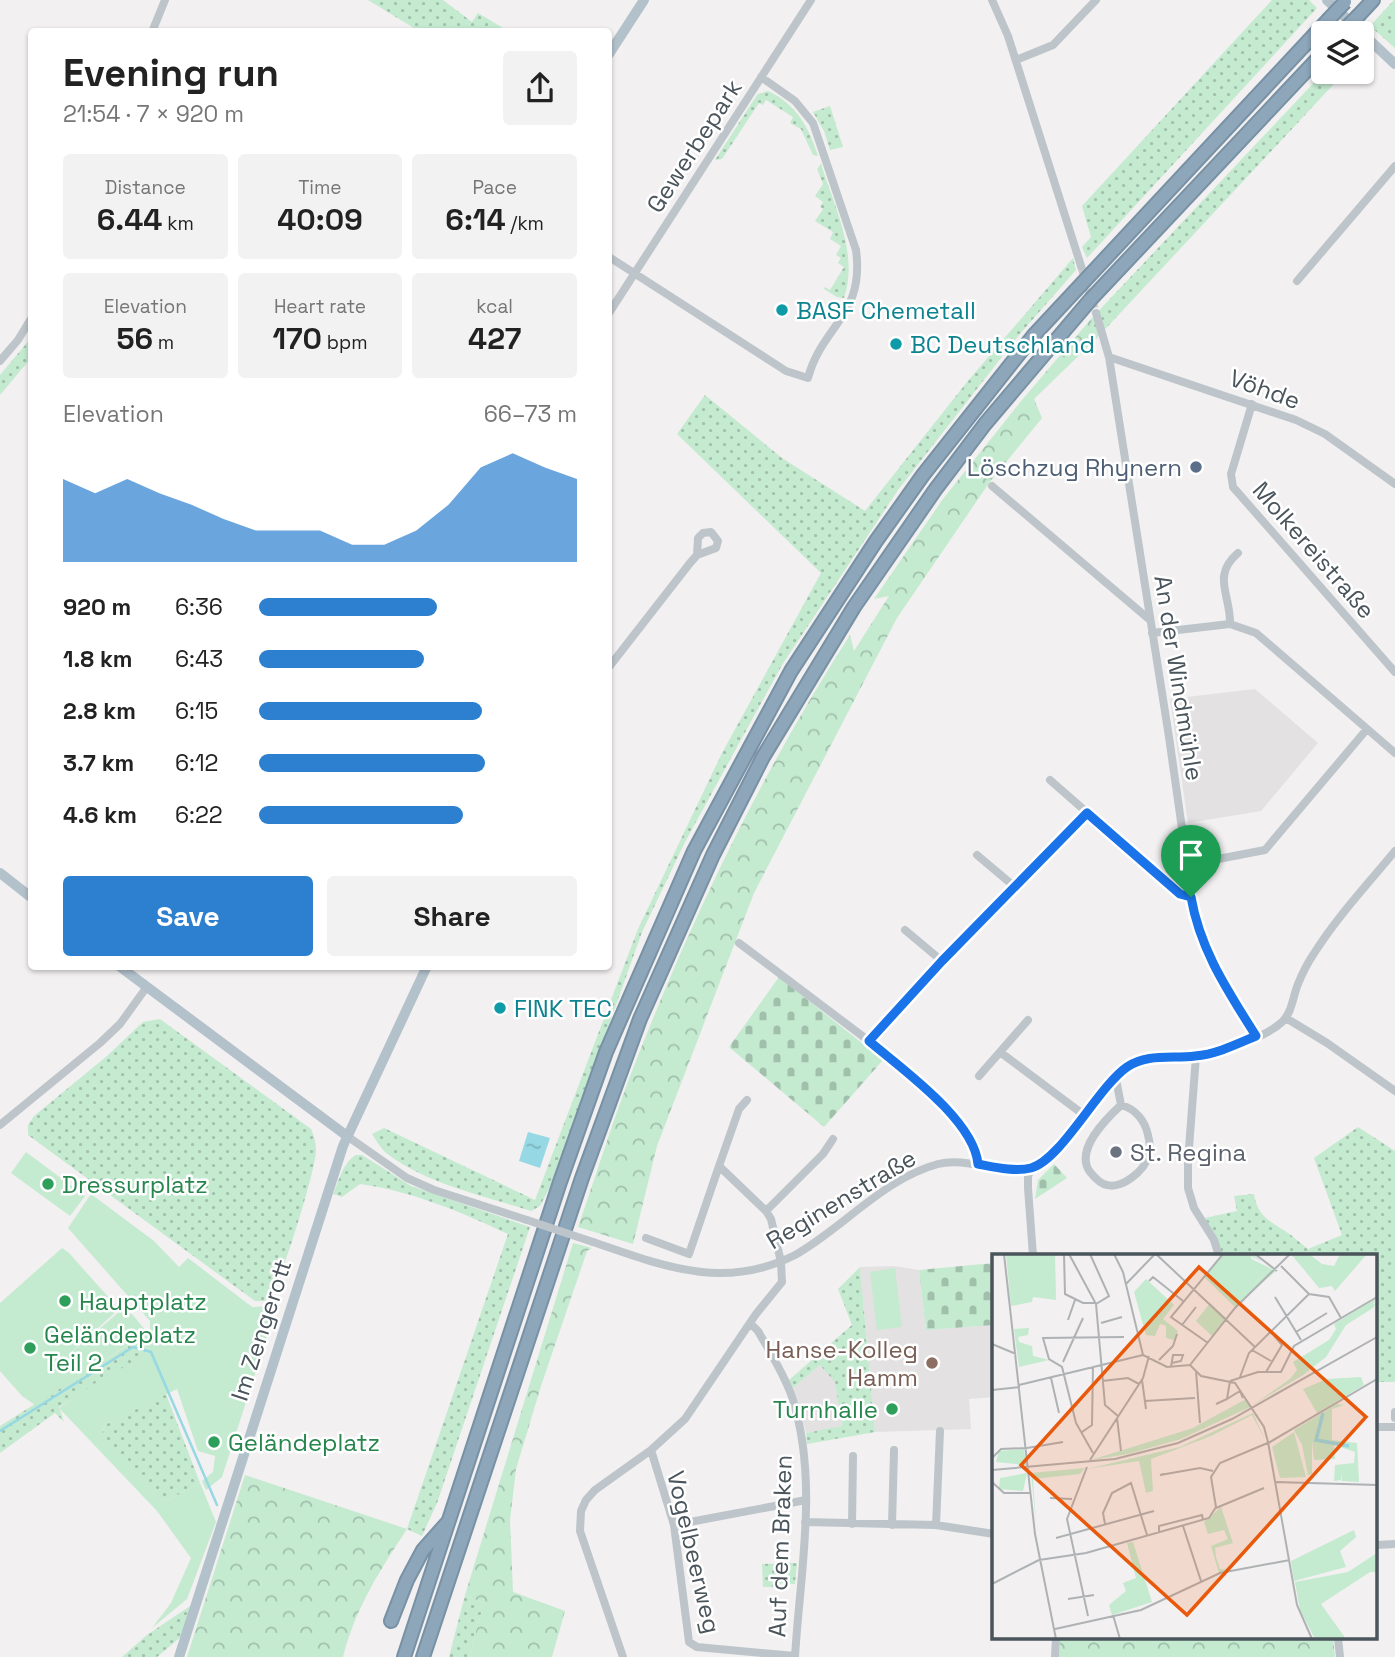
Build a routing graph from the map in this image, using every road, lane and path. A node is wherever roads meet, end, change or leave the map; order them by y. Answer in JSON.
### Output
{"nodes":[{"id":1,"x":165,"y":0,"type":"edge"},
{"id":2,"x":644,"y":0,"type":"edge"},
{"id":3,"x":811,"y":0,"type":"edge"},
{"id":4,"x":992,"y":0,"type":"edge"},
{"id":5,"x":1096,"y":0,"type":"edge"},
{"id":6,"x":1327,"y":0,"type":"edge"},
{"id":7,"x":1373,"y":0,"type":"edge"},
{"id":8,"x":1346,"y":1,"type":"edge"},
{"id":9,"x":1353,"y":21,"type":"edge"},
{"id":10,"x":154,"y":28,"type":"edge"},
{"id":11,"x":612,"y":49,"type":"edge"},
{"id":12,"x":1016,"y":60,"type":"junction"},
{"id":13,"x":1395,"y":64,"type":"edge"},
{"id":14,"x":1311,"y":65,"type":"edge"},
{"id":15,"x":761,"y":78,"type":"junction"},
{"id":16,"x":1395,"y":166,"type":"edge"},
{"id":17,"x":612,"y":259,"type":"edge"},
{"id":18,"x":1082,"y":266,"type":"tunnel mouth"},
{"id":19,"x":634,"y":273,"type":"junction"},
{"id":20,"x":1297,"y":281,"type":"dead end"},
{"id":21,"x":612,"y":308,"type":"edge"},
{"id":22,"x":1097,"y":313,"type":"tunnel mouth"},
{"id":23,"x":28,"y":324,"type":"edge"},
{"id":24,"x":1109,"y":358,"type":"junction"},
{"id":25,"x":0,"y":361,"type":"edge"},
{"id":26,"x":1252,"y":404,"type":"junction"},
{"id":27,"x":1395,"y":484,"type":"edge"},
{"id":28,"x":992,"y":486,"type":"dead end"},
{"id":29,"x":1238,"y":553,"type":"dead end"},
{"id":30,"x":697,"y":555,"type":"dead end"},
{"id":31,"x":1151,"y":621,"type":"junction"},
{"id":32,"x":1230,"y":624,"type":"junction"},
{"id":33,"x":1152,"y":633,"type":"junction"},
{"id":34,"x":612,"y":663,"type":"edge"},
{"id":35,"x":1395,"y":672,"type":"edge"},
{"id":36,"x":1367,"y":729,"type":"junction"},
{"id":37,"x":1395,"y":753,"type":"edge"},
{"id":38,"x":1050,"y":780,"type":"dead end"},
{"id":39,"x":1087,"y":813,"type":"junction"},
{"id":40,"x":1395,"y":852,"type":"edge"},
{"id":41,"x":977,"y":855,"type":"dead end"},
{"id":42,"x":1187,"y":865,"type":"junction"},
{"id":43,"x":0,"y":873,"type":"edge"},
{"id":44,"x":1015,"y":887,"type":"junction"},
{"id":45,"x":28,"y":895,"type":"edge"},
{"id":46,"x":1191,"y":897,"type":"junction"},
{"id":47,"x":905,"y":930,"type":"dead end"},
{"id":48,"x":739,"y":943,"type":"dead end"},
{"id":49,"x":942,"y":961,"type":"junction"},
{"id":50,"x":124,"y":970,"type":"edge"},
{"id":51,"x":425,"y":970,"type":"edge"},
{"id":52,"x":146,"y":988,"type":"junction"},
{"id":53,"x":1286,"y":1018,"type":"junction"},
{"id":54,"x":1028,"y":1020,"type":"dead end"},
{"id":55,"x":1256,"y":1036,"type":"junction"},
{"id":56,"x":869,"y":1041,"type":"junction"},
{"id":57,"x":1000,"y":1052,"type":"junction"},
{"id":58,"x":1196,"y":1056,"type":"junction"},
{"id":59,"x":979,"y":1076,"type":"dead end"},
{"id":60,"x":1113,"y":1080,"type":"junction"},
{"id":61,"x":1395,"y":1091,"type":"edge"},
{"id":62,"x":747,"y":1100,"type":"dead end"},
{"id":63,"x":1122,"y":1105,"type":"junction"},
{"id":64,"x":1084,"y":1115,"type":"junction"},
{"id":65,"x":0,"y":1125,"type":"edge"},
{"id":66,"x":347,"y":1136,"type":"junction"},
{"id":67,"x":833,"y":1139,"type":"dead end"},
{"id":68,"x":978,"y":1164,"type":"junction"},
{"id":69,"x":719,"y":1166,"type":"junction"},
{"id":70,"x":1032,"y":1168,"type":"junction"},
{"id":71,"x":766,"y":1211,"type":"junction"},
{"id":72,"x":646,"y":1238,"type":"dead end"},
{"id":73,"x":1033,"y":1254,"type":"edge"},
{"id":74,"x":1218,"y":1254,"type":"edge"},
{"id":75,"x":781,"y":1262,"type":"junction"},
{"id":76,"x":750,"y":1324,"type":"junction"},
{"id":77,"x":1395,"y":1412,"type":"edge"},
{"id":78,"x":1395,"y":1418,"type":"edge"},
{"id":79,"x":940,"y":1431,"type":"dead end"},
{"id":80,"x":651,"y":1450,"type":"junction"},
{"id":81,"x":894,"y":1450,"type":"dead end"},
{"id":82,"x":853,"y":1455,"type":"dead end"},
{"id":83,"x":806,"y":1500,"type":"junction"},
{"id":84,"x":450,"y":1520,"type":"junction"},
{"id":85,"x":805,"y":1522,"type":"junction"},
{"id":86,"x":852,"y":1524,"type":"junction"},
{"id":87,"x":674,"y":1525,"type":"junction"},
{"id":88,"x":892,"y":1525,"type":"junction"},
{"id":89,"x":936,"y":1525,"type":"junction"},
{"id":90,"x":992,"y":1534,"type":"edge"},
{"id":91,"x":391,"y":1621,"type":"dead end"},
{"id":92,"x":179,"y":1657,"type":"edge"},
{"id":93,"x":404,"y":1657,"type":"edge"},
{"id":94,"x":423,"y":1657,"type":"edge"},
{"id":95,"x":624,"y":1657,"type":"edge"},
{"id":96,"x":795,"y":1657,"type":"edge"}],
"edges":[{"from":1,"to":10,"type":"street"},
{"from":2,"to":11,"type":"main road"},
{"from":3,"to":15,"type":"street","name":"Gewerbepark"},
{"from":4,"to":12,"type":"street"},
{"from":5,"to":12,"type":"street"},
{"from":6,"to":13,"type":"main road"},
{"from":7,"to":9,"type":"highway","bridge":true},
{"from":8,"to":84,"type":"highway","bridge":true},
{"from":12,"to":18,"type":"street"},
{"from":14,"to":94,"type":"highway"},
{"from":15,"to":19,"type":"street","name":"Gewerbepark"},
{"from":15,"to":19,"type":"street"},
{"from":16,"to":20,"type":"street"},
{"from":17,"to":19,"type":"street"},
{"from":19,"to":21,"type":"street","name":"Gewerbepark"},
{"from":22,"to":24,"type":"street","name":"An der Windmühle"},
{"from":23,"to":25,"type":"street"},
{"from":24,"to":26,"type":"street","name":"Vöhde"},
{"from":24,"to":31,"type":"street","name":"An der Windmühle"},
{"from":26,"to":27,"type":"street","name":"Vöhde"},
{"from":26,"to":35,"type":"street","name":"Molkereistraße"},
{"from":28,"to":31,"type":"street"},
{"from":29,"to":32,"type":"street"},
{"from":30,"to":34,"type":"street"},
{"from":31,"to":33,"type":"street","name":"An der Windmühle"},
{"from":32,"to":33,"type":"street"},
{"from":32,"to":36,"type":"street"},
{"from":33,"to":42,"type":"street","name":"An der Windmühle"},
{"from":36,"to":37,"type":"street"},
{"from":36,"to":42,"type":"street"},
{"from":38,"to":39,"type":"street"},
{"from":39,"to":44,"type":"street"},
{"from":39,"to":46,"type":"street"},
{"from":40,"to":53,"type":"street"},
{"from":41,"to":44,"type":"street"},
{"from":42,"to":46,"type":"street","name":"An der Windmühle"},
{"from":43,"to":45,"type":"main road"},
{"from":44,"to":49,"type":"street"},
{"from":46,"to":55,"type":"street","name":"An der Windmühle"},
{"from":47,"to":49,"type":"street"},
{"from":48,"to":56,"type":"street"},
{"from":49,"to":56,"type":"street"},
{"from":50,"to":52,"type":"main road"},
{"from":51,"to":66,"type":"main road","name":"Im Zengerott"},
{"from":52,"to":65,"type":"street"},
{"from":52,"to":66,"type":"main road"},
{"from":53,"to":55,"type":"street"},
{"from":53,"to":61,"type":"street"},
{"from":54,"to":57,"type":"street"},
{"from":55,"to":58,"type":"street"},
{"from":56,"to":68,"type":"street"},
{"from":57,"to":59,"type":"street"},
{"from":57,"to":64,"type":"street"},
{"from":58,"to":60,"type":"street"},
{"from":58,"to":74,"type":"street"},
{"from":60,"to":63,"type":"street"},
{"from":60,"to":64,"type":"street"},
{"from":62,"to":69,"type":"street"},
{"from":63,"to":63,"type":"street"},
{"from":64,"to":70,"type":"street"},
{"from":66,"to":75,"type":"street","name":"Reginenstraße","bridge":true},
{"from":66,"to":92,"type":"main road","name":"Im Zengerott"},
{"from":67,"to":71,"type":"street"},
{"from":68,"to":70,"type":"street","name":"Reginenstraße"},
{"from":68,"to":75,"type":"street","name":"Reginenstraße"},
{"from":69,"to":71,"type":"street"},
{"from":69,"to":72,"type":"street"},
{"from":70,"to":73,"type":"street"},
{"from":71,"to":75,"type":"street"},
{"from":75,"to":76,"type":"street"},
{"from":76,"to":80,"type":"street"},
{"from":76,"to":83,"type":"street","name":"Auf dem Braken"},
{"from":77,"to":78,"type":"street"},
{"from":79,"to":89,"type":"street"},
{"from":80,"to":87,"type":"street","name":"Vogelbeerweg"},
{"from":80,"to":95,"type":"street"},
{"from":81,"to":88,"type":"street"},
{"from":82,"to":86,"type":"street"},
{"from":83,"to":85,"type":"street","name":"Auf dem Braken"},
{"from":83,"to":87,"type":"street"},
{"from":84,"to":91,"type":"highway"},
{"from":84,"to":93,"type":"highway"},
{"from":85,"to":86,"type":"street"},
{"from":85,"to":96,"type":"street","name":"Auf dem Braken"},
{"from":86,"to":88,"type":"street"},
{"from":87,"to":96,"type":"street","name":"Vogelbeerweg"},
{"from":88,"to":89,"type":"street"},
{"from":89,"to":90,"type":"street"}]}
